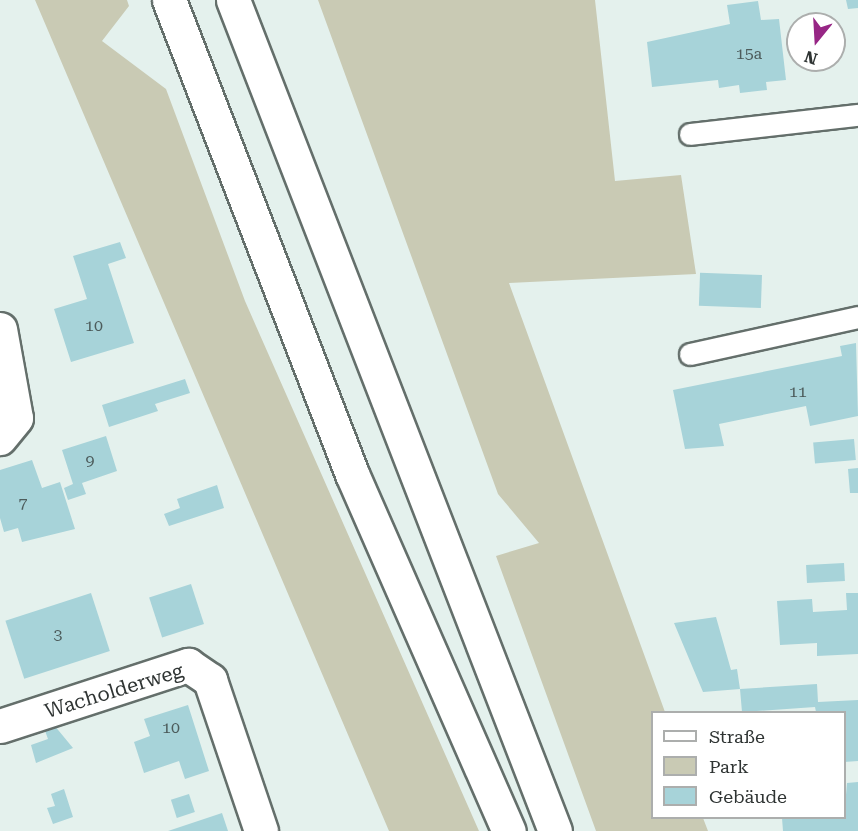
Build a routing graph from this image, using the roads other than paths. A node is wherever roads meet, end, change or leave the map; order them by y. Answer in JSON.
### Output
{"nodes":[{"id":1,"x":233,"y":0,"type":"edge"},
{"id":2,"x":171,"y":5,"type":"edge"},
{"id":3,"x":858,"y":116,"type":"edge"},
{"id":4,"x":690,"y":134,"type":"dead end"},
{"id":5,"x":858,"y":317,"type":"edge"},
{"id":6,"x":0,"y":329,"type":"edge"},
{"id":7,"x":690,"y":354,"type":"dead end"},
{"id":8,"x":0,"y":438,"type":"edge"},
{"id":9,"x":0,"y":726,"type":"edge"},
{"id":10,"x":261,"y":831,"type":"edge"},
{"id":11,"x":509,"y":831,"type":"edge"},
{"id":12,"x":555,"y":831,"type":"edge"}],
"edges":[{"from":1,"to":12,"type":"main road"},
{"from":2,"to":11,"type":"main road"},
{"from":3,"to":4,"type":"lane"},
{"from":5,"to":7,"type":"lane"},
{"from":6,"to":8,"type":"main road"},
{"from":9,"to":10,"type":"main road","name":"Wacholderweg"}]}
